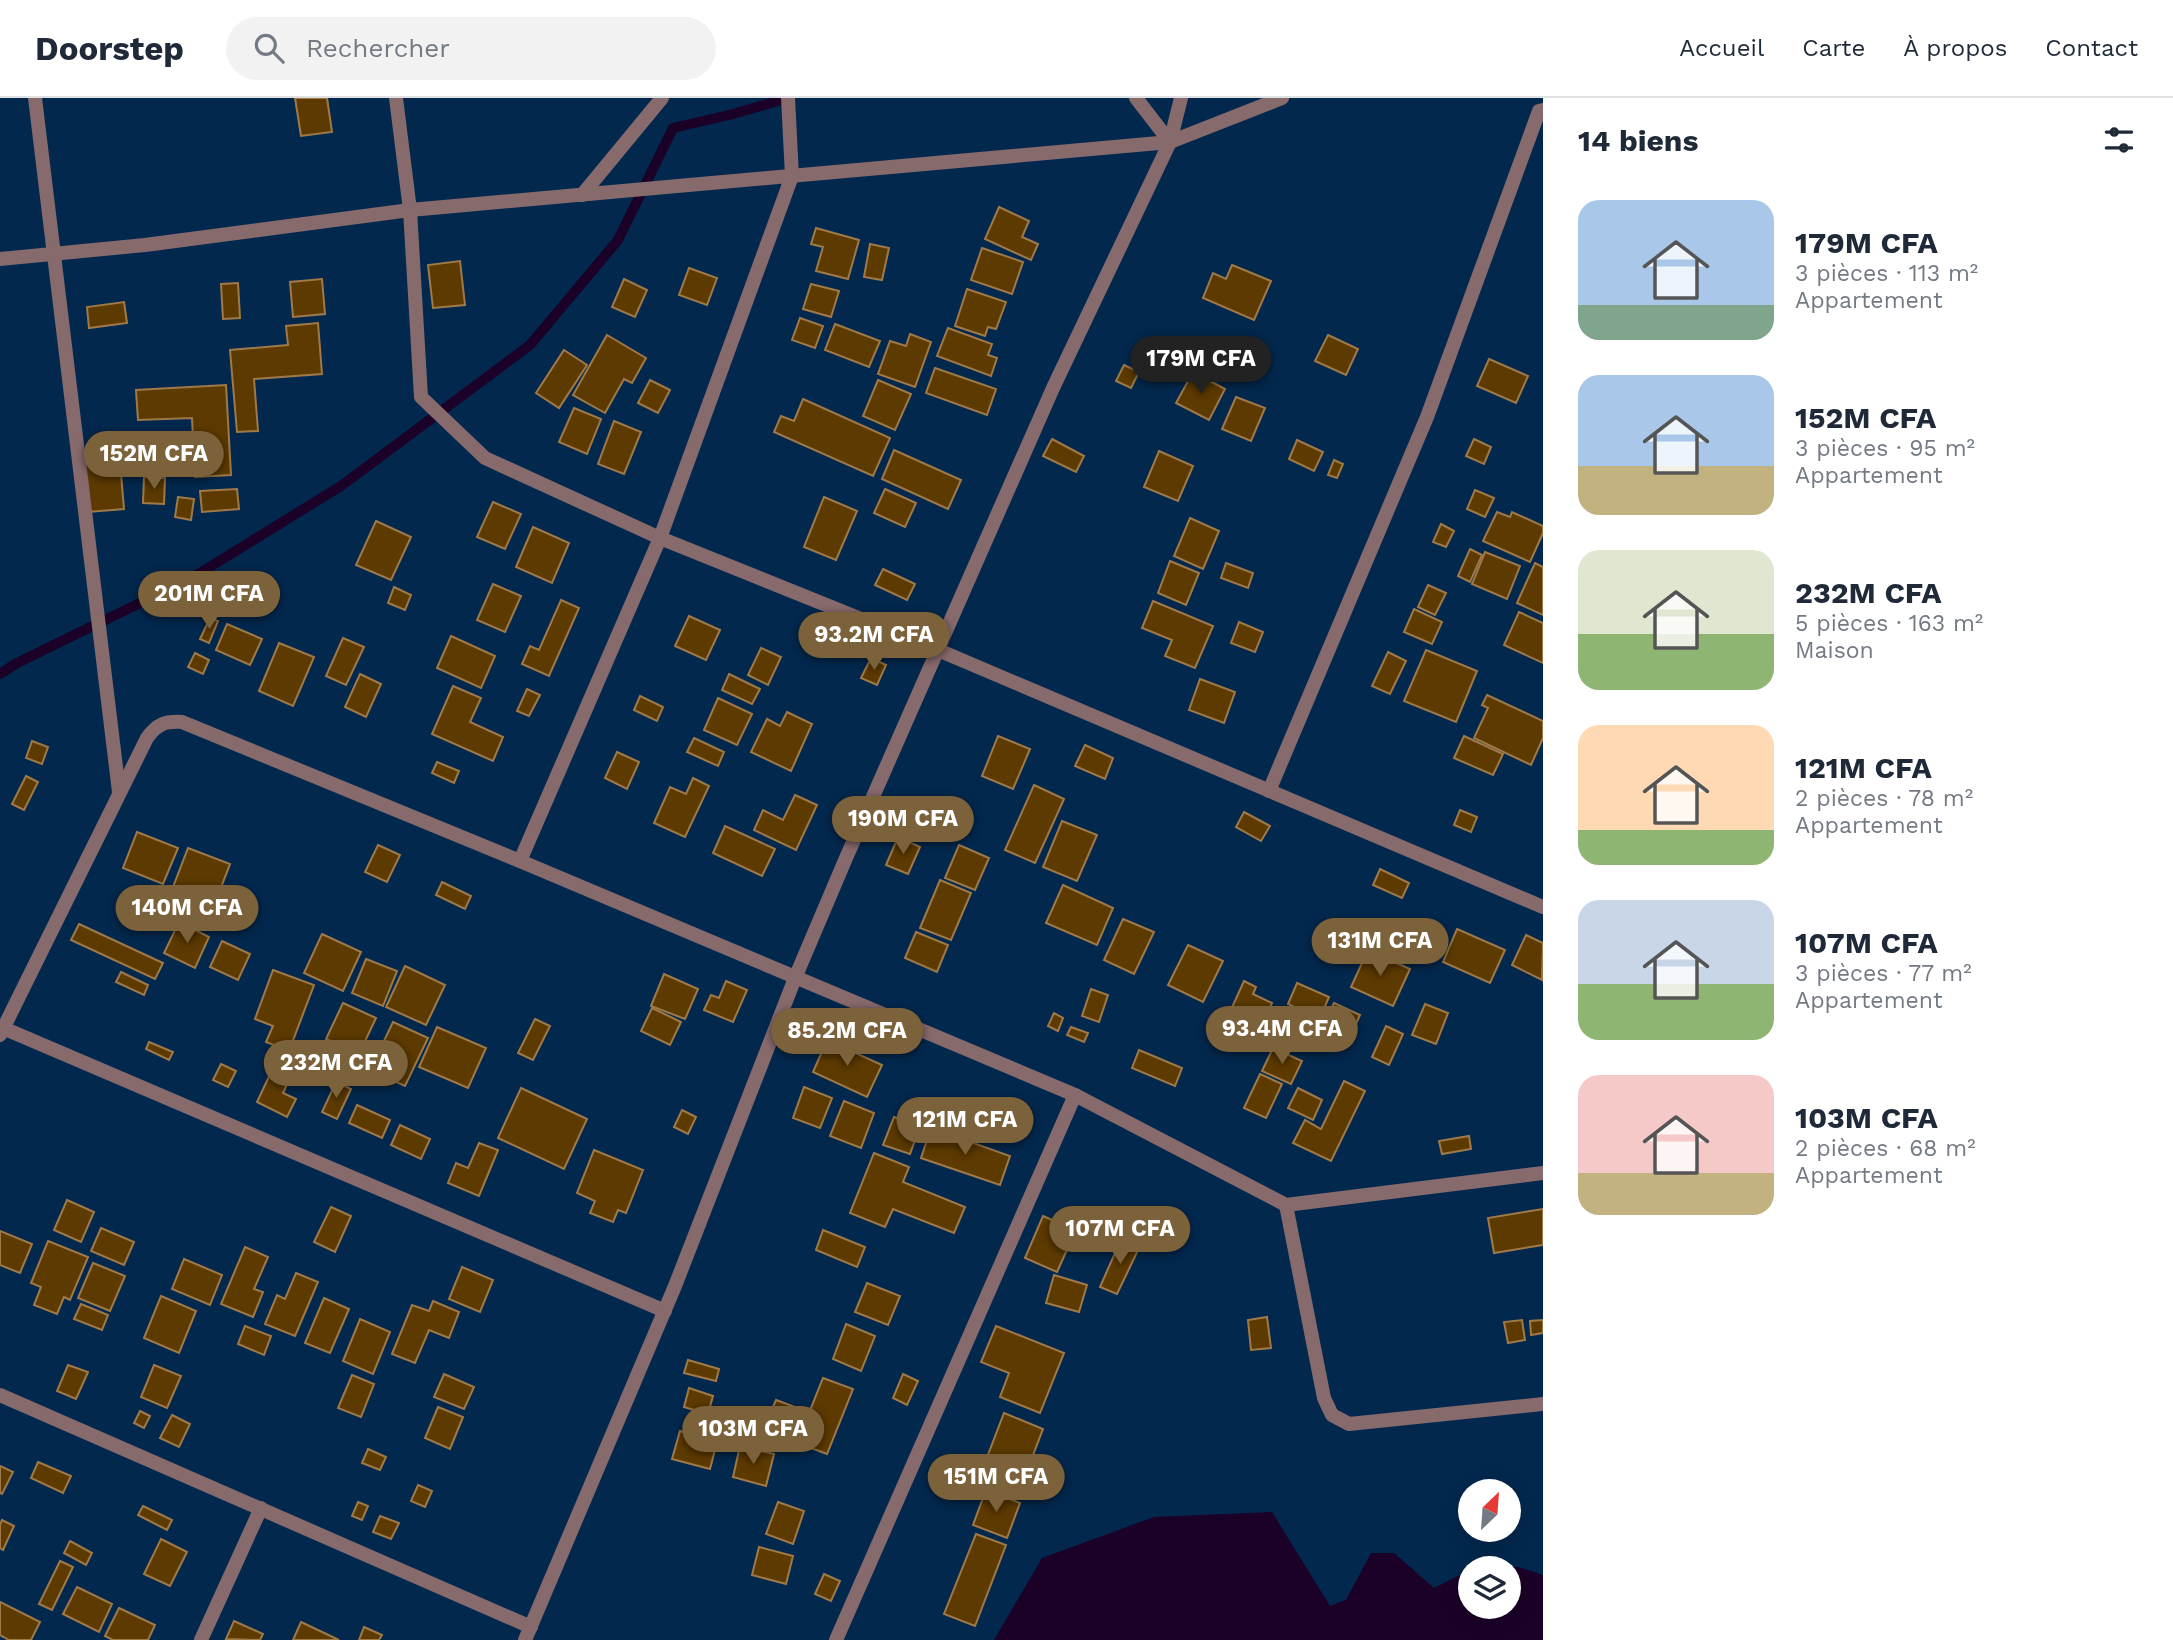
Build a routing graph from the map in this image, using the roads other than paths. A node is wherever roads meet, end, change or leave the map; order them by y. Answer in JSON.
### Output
{"nodes":[{"id":1,"x":35,"y":98,"type":"edge"},
{"id":2,"x":396,"y":98,"type":"edge"},
{"id":3,"x":662,"y":98,"type":"edge"},
{"id":4,"x":788,"y":98,"type":"edge"},
{"id":5,"x":1136,"y":98,"type":"edge"},
{"id":6,"x":1181,"y":98,"type":"edge"},
{"id":7,"x":1282,"y":98,"type":"edge"},
{"id":8,"x":1543,"y":110,"type":"edge"},
{"id":9,"x":1170,"y":142,"type":"junction"},
{"id":10,"x":792,"y":176,"type":"junction"},
{"id":11,"x":582,"y":195,"type":"junction"},
{"id":12,"x":410,"y":210,"type":"junction"},
{"id":13,"x":54,"y":253,"type":"junction"},
{"id":14,"x":0,"y":259,"type":"edge"},
{"id":15,"x":660,"y":538,"type":"junction"},
{"id":16,"x":938,"y":650,"type":"junction"},
{"id":17,"x":1269,"y":791,"type":"junction"},
{"id":18,"x":119,"y":793,"type":"junction"},
{"id":19,"x":520,"y":861,"type":"junction"},
{"id":20,"x":1543,"y":907,"type":"edge"},
{"id":21,"x":795,"y":978,"type":"junction"},
{"id":22,"x":1,"y":1031,"type":"edge"},
{"id":23,"x":1076,"y":1095,"type":"junction"},
{"id":24,"x":1543,"y":1173,"type":"edge"},
{"id":25,"x":1286,"y":1205,"type":"junction"},
{"id":26,"x":665,"y":1311,"type":"junction"},
{"id":27,"x":0,"y":1395,"type":"edge"},
{"id":28,"x":1543,"y":1404,"type":"edge"},
{"id":29,"x":261,"y":1508,"type":"junction"},
{"id":30,"x":528,"y":1634,"type":"edge"},
{"id":31,"x":201,"y":1640,"type":"edge"},
{"id":32,"x":836,"y":1640,"type":"edge"}],
"edges":[{"from":1,"to":13,"type":"street"},
{"from":2,"to":12,"type":"street"},
{"from":3,"to":11,"type":"street"},
{"from":4,"to":10,"type":"street"},
{"from":5,"to":9,"type":"street"},
{"from":6,"to":9,"type":"street"},
{"from":7,"to":9,"type":"street"},
{"from":8,"to":17,"type":"street"},
{"from":9,"to":10,"type":"street"},
{"from":9,"to":16,"type":"street"},
{"from":10,"to":11,"type":"street"},
{"from":10,"to":15,"type":"street"},
{"from":11,"to":12,"type":"street"},
{"from":12,"to":13,"type":"street"},
{"from":12,"to":15,"type":"street"},
{"from":13,"to":14,"type":"street"},
{"from":13,"to":18,"type":"street"},
{"from":15,"to":16,"type":"street"},
{"from":15,"to":19,"type":"street"},
{"from":16,"to":17,"type":"street"},
{"from":16,"to":21,"type":"street"},
{"from":17,"to":20,"type":"street"},
{"from":18,"to":19,"type":"street"},
{"from":18,"to":22,"type":"street"},
{"from":19,"to":21,"type":"street"},
{"from":21,"to":23,"type":"street"},
{"from":21,"to":26,"type":"street"},
{"from":22,"to":26,"type":"street"},
{"from":23,"to":25,"type":"street"},
{"from":23,"to":32,"type":"street"},
{"from":24,"to":25,"type":"street"},
{"from":25,"to":28,"type":"street"},
{"from":26,"to":30,"type":"street"},
{"from":27,"to":29,"type":"street"},
{"from":29,"to":30,"type":"street"},
{"from":29,"to":31,"type":"street"}]}
